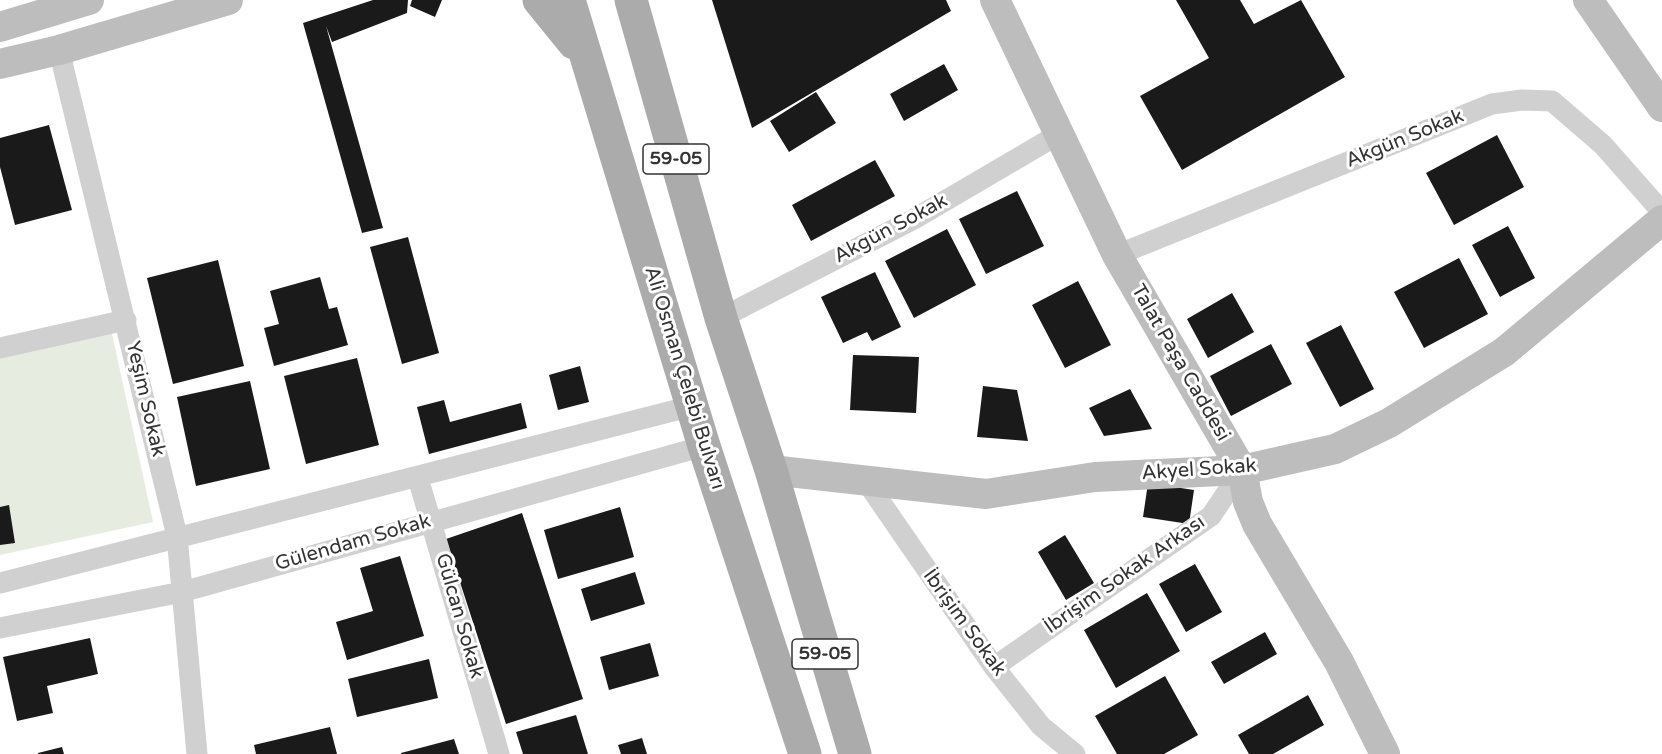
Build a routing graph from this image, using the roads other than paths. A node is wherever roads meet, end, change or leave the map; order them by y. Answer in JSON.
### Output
{"nodes":[{"id":1,"x":89,"y":0,"type":"edge"},
{"id":2,"x":228,"y":0,"type":"edge"},
{"id":3,"x":539,"y":0,"type":"edge"},
{"id":4,"x":569,"y":0,"type":"edge"},
{"id":5,"x":995,"y":0,"type":"edge"},
{"id":6,"x":1588,"y":0,"type":"edge"},
{"id":7,"x":636,"y":10,"type":"edge"},
{"id":8,"x":0,"y":27,"type":"edge"},
{"id":9,"x":59,"y":50,"type":"junction"},
{"id":10,"x":587,"y":61,"type":"junction"},
{"id":11,"x":0,"y":64,"type":"edge"},
{"id":12,"x":1662,"y":106,"type":"edge"},
{"id":13,"x":1059,"y":134,"type":"junction"},
{"id":14,"x":1662,"y":212,"type":"edge"},
{"id":15,"x":1662,"y":220,"type":"edge"},
{"id":16,"x":1117,"y":255,"type":"junction"},
{"id":17,"x":721,"y":318,"type":"junction"},
{"id":18,"x":126,"y":320,"type":"junction"},
{"id":19,"x":0,"y":348,"type":"edge"},
{"id":20,"x":692,"y":406,"type":"junction"},
{"id":21,"x":704,"y":446,"type":"junction"},
{"id":22,"x":771,"y":470,"type":"junction"},
{"id":23,"x":1242,"y":470,"type":"junction"},
{"id":24,"x":418,"y":478,"type":"junction"},
{"id":25,"x":866,"y":481,"type":"junction"},
{"id":26,"x":431,"y":521,"type":"junction"},
{"id":27,"x":177,"y":536,"type":"junction"},
{"id":28,"x":0,"y":583,"type":"edge"},
{"id":29,"x":182,"y":592,"type":"junction"},
{"id":30,"x":0,"y":628,"type":"edge"},
{"id":31,"x":994,"y":667,"type":"junction"},
{"id":32,"x":197,"y":754,"type":"edge"},
{"id":33,"x":499,"y":754,"type":"edge"},
{"id":34,"x":805,"y":754,"type":"edge"},
{"id":35,"x":855,"y":754,"type":"edge"},
{"id":36,"x":1075,"y":754,"type":"edge"},
{"id":37,"x":1385,"y":754,"type":"edge"}],
"edges":[{"from":1,"to":8,"type":"street"},
{"from":2,"to":9,"type":"street"},
{"from":3,"to":10,"type":"main road"},
{"from":4,"to":10,"type":"main road","name":"Ali Osman Çelebi Bulvarı"},
{"from":5,"to":13,"type":"street","name":"Talat Paşa Caddesi"},
{"from":6,"to":12,"type":"street"},
{"from":7,"to":17,"type":"main road","number":"59-05"},
{"from":9,"to":11,"type":"street"},
{"from":9,"to":18,"type":"street","name":"Yeşim Sokak"},
{"from":10,"to":20,"type":"main road","name":"Ali Osman Çelebi Bulvarı"},
{"from":13,"to":16,"type":"street","name":"Talat Paşa Caddesi"},
{"from":13,"to":17,"type":"street","name":"Akgün Sokak"},
{"from":14,"to":16,"type":"street","name":"Akgün Sokak"},
{"from":15,"to":23,"type":"street","name":"Akyel Sokak"},
{"from":16,"to":23,"type":"street","name":"Talat Paşa Caddesi"},
{"from":17,"to":22,"type":"main road","number":"59-05"},
{"from":18,"to":19,"type":"street"},
{"from":18,"to":27,"type":"street","name":"Yeşim Sokak"},
{"from":20,"to":21,"type":"main road","name":"Ali Osman Çelebi Bulvarı"},
{"from":20,"to":24,"type":"street"},
{"from":21,"to":26,"type":"street","name":"Gülendam Sokak"},
{"from":21,"to":34,"type":"main road","name":"Ali Osman Çelebi Bulvarı"},
{"from":22,"to":25,"type":"street","name":"Akyel Sokak"},
{"from":22,"to":35,"type":"main road","number":"59-05"},
{"from":23,"to":25,"type":"street","name":"Akyel Sokak"},
{"from":23,"to":31,"type":"street","name":"İbrişim Sokak Arkası"},
{"from":23,"to":37,"type":"street","name":"Talat Paşa Caddesi"},
{"from":24,"to":26,"type":"street","name":"Gülcan Sokak"},
{"from":24,"to":27,"type":"street"},
{"from":25,"to":31,"type":"street","name":"İbrişim Sokak"},
{"from":26,"to":29,"type":"street","name":"Gülendam Sokak"},
{"from":26,"to":33,"type":"street","name":"Gülcan Sokak"},
{"from":27,"to":28,"type":"street"},
{"from":27,"to":29,"type":"street","name":"Yeşim Sokak"},
{"from":29,"to":30,"type":"street","name":"Gülendam Sokak"},
{"from":29,"to":32,"type":"street","name":"Yeşim Sokak"},
{"from":31,"to":36,"type":"street","name":"İbrişim Sokak"}]}
